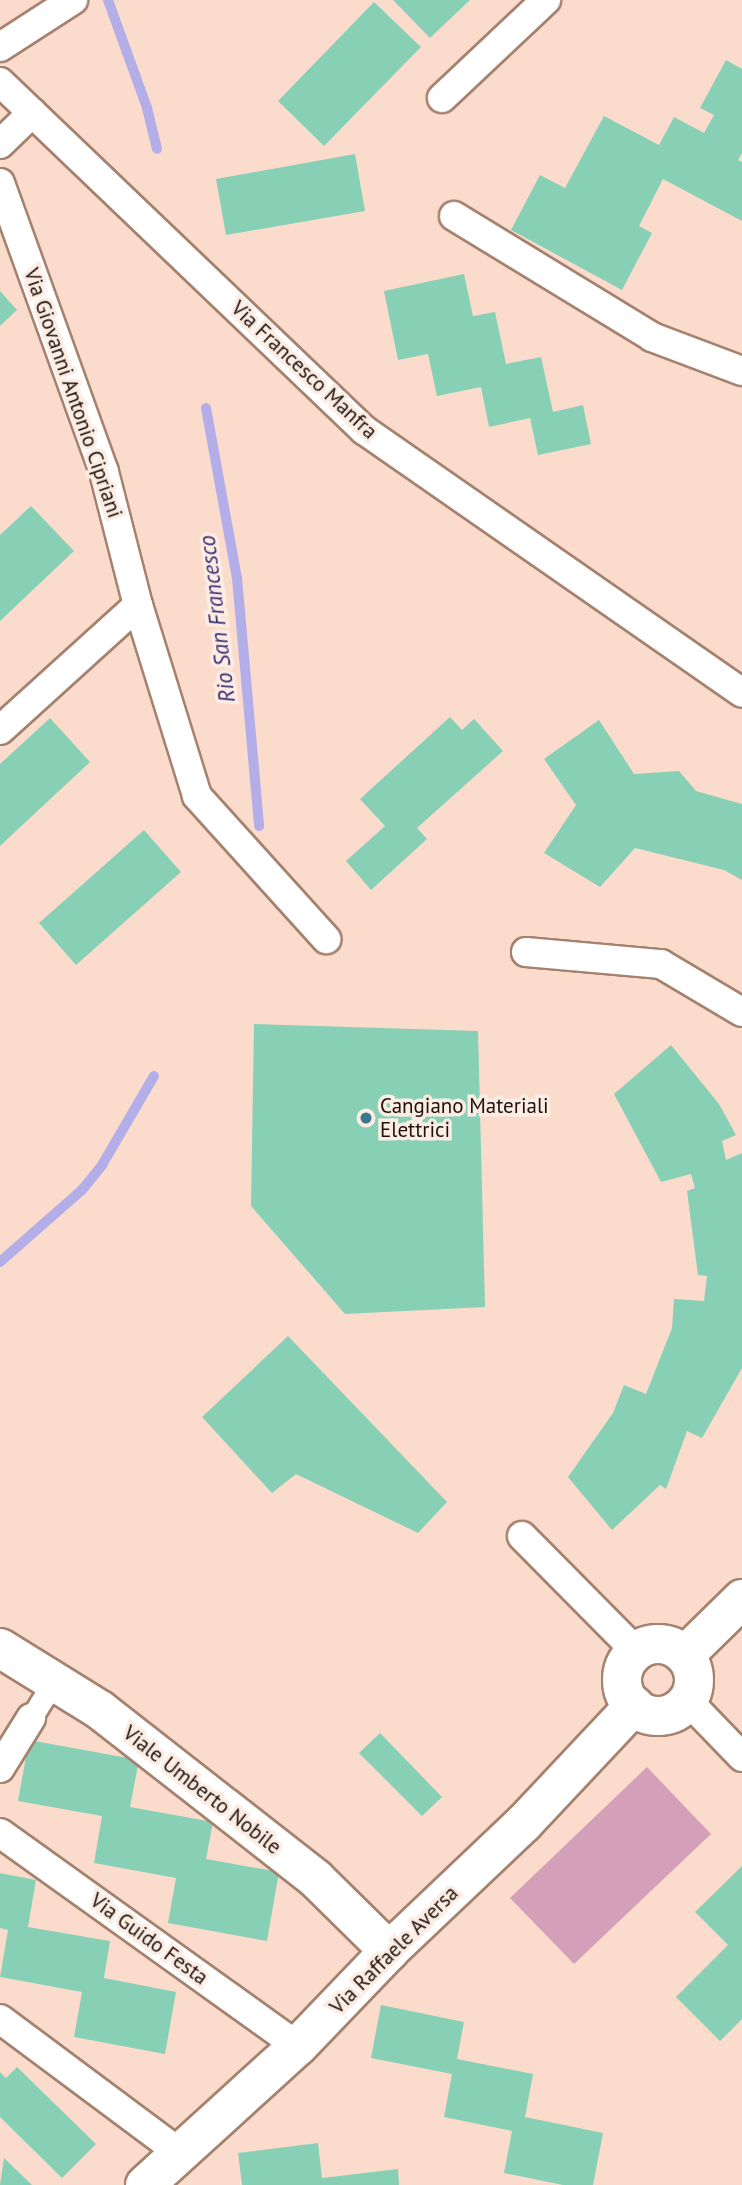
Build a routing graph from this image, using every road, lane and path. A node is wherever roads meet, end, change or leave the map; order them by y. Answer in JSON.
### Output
{"nodes":[{"id":1,"x":73,"y":0,"type":"edge"},
{"id":2,"x":546,"y":0,"type":"edge"},
{"id":3,"x":0,"y":47,"type":"edge"},
{"id":4,"x":0,"y":82,"type":"edge"},
{"id":5,"x":442,"y":98,"type":"dead end"},
{"id":6,"x":32,"y":113,"type":"junction"},
{"id":7,"x":0,"y":144,"type":"edge"},
{"id":8,"x":0,"y":183,"type":"edge"},
{"id":9,"x":454,"y":216,"type":"dead end"},
{"id":10,"x":742,"y":371,"type":"edge"},
{"id":11,"x":138,"y":605,"type":"junction"},
{"id":12,"x":742,"y":693,"type":"edge"},
{"id":13,"x":0,"y":730,"type":"edge"},
{"id":14,"x":326,"y":939,"type":"dead end"},
{"id":15,"x":526,"y":952,"type":"dead end"},
{"id":16,"x":742,"y":1012,"type":"edge"},
{"id":17,"x":522,"y":1535,"type":"dead end"},
{"id":18,"x":742,"y":1599,"type":"edge"},
{"id":19,"x":0,"y":1648,"type":"edge"},
{"id":20,"x":636,"y":1651,"type":"junction"},
{"id":21,"x":685,"y":1655,"type":"junction"},
{"id":22,"x":54,"y":1681,"type":"junction"},
{"id":23,"x":688,"y":1701,"type":"junction"},
{"id":24,"x":634,"y":1706,"type":"junction"},
{"id":25,"x":31,"y":1718,"type":"joint"},
{"id":26,"x":742,"y":1757,"type":"edge"},
{"id":27,"x":0,"y":1768,"type":"edge"},
{"id":28,"x":0,"y":1833,"type":"edge"},
{"id":29,"x":388,"y":1951,"type":"junction"},
{"id":30,"x":0,"y":2020,"type":"edge"},
{"id":31,"x":298,"y":2046,"type":"junction"},
{"id":32,"x":181,"y":2154,"type":"junction"},
{"id":33,"x":145,"y":2185,"type":"edge"}],
"edges":[{"from":1,"to":3,"type":"street"},
{"from":2,"to":5,"type":"street"},
{"from":4,"to":6,"type":"street","name":"Via Francesco Manfra"},
{"from":6,"to":7,"type":"street"},
{"from":6,"to":12,"type":"street","name":"Via Francesco Manfra"},
{"from":8,"to":11,"type":"street","name":"Via Giovanni Antonio Cipriani"},
{"from":9,"to":10,"type":"street"},
{"from":11,"to":13,"type":"street"},
{"from":11,"to":14,"type":"street","name":"Via Giovanni Antonio Cipriani"},
{"from":15,"to":16,"type":"street"},
{"from":17,"to":20,"type":"street"},
{"from":18,"to":21,"type":"main road"},
{"from":19,"to":22,"type":"main road","name":"Viale Umberto Nobile"},
{"from":20,"to":21,"type":"main road"},
{"from":20,"to":24,"type":"main road"},
{"from":21,"to":23,"type":"main road"},
{"from":22,"to":25,"type":"street"},
{"from":22,"to":29,"type":"main road","name":"Viale Umberto Nobile"},
{"from":23,"to":24,"type":"main road"},
{"from":23,"to":26,"type":"street"},
{"from":24,"to":29,"type":"main road","name":"Via Raffaele Aversa"},
{"from":25,"to":27,"type":"street"},
{"from":28,"to":31,"type":"street","name":"Via Guido Festa"},
{"from":29,"to":31,"type":"main road","name":"Via Raffaele Aversa"},
{"from":30,"to":32,"type":"street"},
{"from":31,"to":32,"type":"main road","name":"Via Raffaele Aversa"},
{"from":32,"to":33,"type":"main road","name":"Via Raffaele Aversa"}]}
